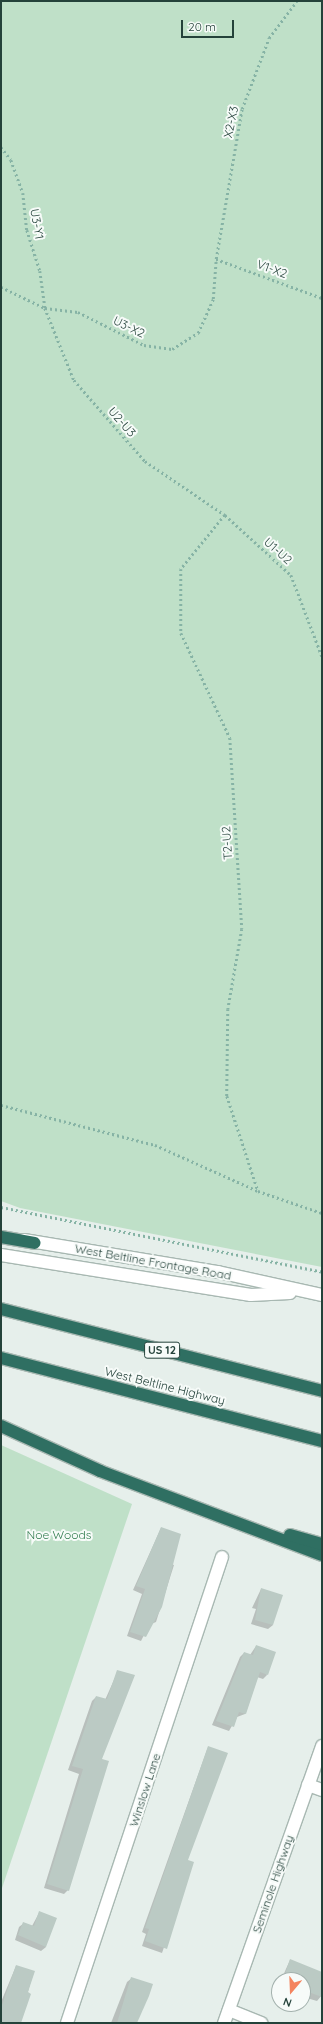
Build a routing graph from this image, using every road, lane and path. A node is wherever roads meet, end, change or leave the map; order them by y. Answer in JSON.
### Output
{"nodes":[{"id":1,"x":297,"y":1,"type":"edge"},
{"id":2,"x":1,"y":147,"type":"edge"},
{"id":3,"x":216,"y":259,"type":"junction"},
{"id":4,"x":1,"y":287,"type":"edge"},
{"id":5,"x":322,"y":298,"type":"edge"},
{"id":6,"x":46,"y":308,"type":"junction"},
{"id":7,"x":225,"y":514,"type":"junction"},
{"id":8,"x":322,"y":656,"type":"edge"},
{"id":9,"x":1,"y":1104,"type":"edge"},
{"id":10,"x":258,"y":1191,"type":"junction"},
{"id":11,"x":1,"y":1207,"type":"edge"},
{"id":12,"x":322,"y":1213,"type":"edge"},
{"id":13,"x":1,"y":1233,"type":"edge"},
{"id":14,"x":1,"y":1237,"type":"edge"},
{"id":15,"x":34,"y":1243,"type":"junction"},
{"id":16,"x":1,"y":1255,"type":"edge"},
{"id":17,"x":322,"y":1272,"type":"edge"},
{"id":18,"x":306,"y":1292,"type":"junction"},
{"id":19,"x":322,"y":1295,"type":"edge"},
{"id":20,"x":1,"y":1309,"type":"edge"},
{"id":21,"x":1,"y":1358,"type":"edge"},
{"id":22,"x":322,"y":1391,"type":"edge"},
{"id":23,"x":1,"y":1426,"type":"edge"},
{"id":24,"x":322,"y":1441,"type":"edge"},
{"id":25,"x":228,"y":1517,"type":"junction"},
{"id":26,"x":322,"y":1544,"type":"edge"},
{"id":27,"x":322,"y":1555,"type":"edge"},
{"id":28,"x":222,"y":1557,"type":"dead end"},
{"id":29,"x":322,"y":1746,"type":"edge"},
{"id":30,"x":308,"y":1785,"type":"junction"},
{"id":31,"x":322,"y":1790,"type":"edge"},
{"id":32,"x":229,"y":2010,"type":"junction"},
{"id":33,"x":67,"y":2023,"type":"edge"},
{"id":34,"x":224,"y":2023,"type":"edge"},
{"id":35,"x":262,"y":2023,"type":"edge"}],
"edges":[{"from":1,"to":3,"type":"path","name":"X2-X3"},
{"from":2,"to":6,"type":"path","name":"U3-Y1"},
{"from":3,"to":5,"type":"path","name":"V1-X2"},
{"from":3,"to":6,"type":"path","name":"U3-X2"},
{"from":4,"to":6,"type":"path","name":"U3-X2"},
{"from":6,"to":7,"type":"path","name":"U2-U3"},
{"from":7,"to":8,"type":"path","name":"U1-U2"},
{"from":7,"to":10,"type":"path","name":"T2-U2"},
{"from":9,"to":10,"type":"path"},
{"from":10,"to":12,"type":"path"},
{"from":11,"to":17,"type":"path"},
{"from":13,"to":15,"type":"street","name":"West Beltline Frontage Road"},
{"from":14,"to":15,"type":"highway"},
{"from":15,"to":18,"type":"street","name":"West Beltline Frontage Road"},
{"from":16,"to":18,"type":"street","name":"West Beltline Frontage Road"},
{"from":18,"to":19,"type":"street","name":"West Beltline Frontage Road"},
{"from":20,"to":22,"type":"highway","number":"US 12"},
{"from":21,"to":24,"type":"highway","name":"West Beltline Highway"},
{"from":23,"to":25,"type":"highway"},
{"from":25,"to":26,"type":"highway"},
{"from":25,"to":27,"type":"highway"},
{"from":28,"to":33,"type":"street","name":"Winslow Lane"},
{"from":29,"to":30,"type":"street","name":"Seminole Highway"},
{"from":30,"to":31,"type":"street"},
{"from":30,"to":32,"type":"street","name":"Seminole Highway"},
{"from":32,"to":34,"type":"street","name":"Seminole Highway"},
{"from":32,"to":35,"type":"street"}]}
